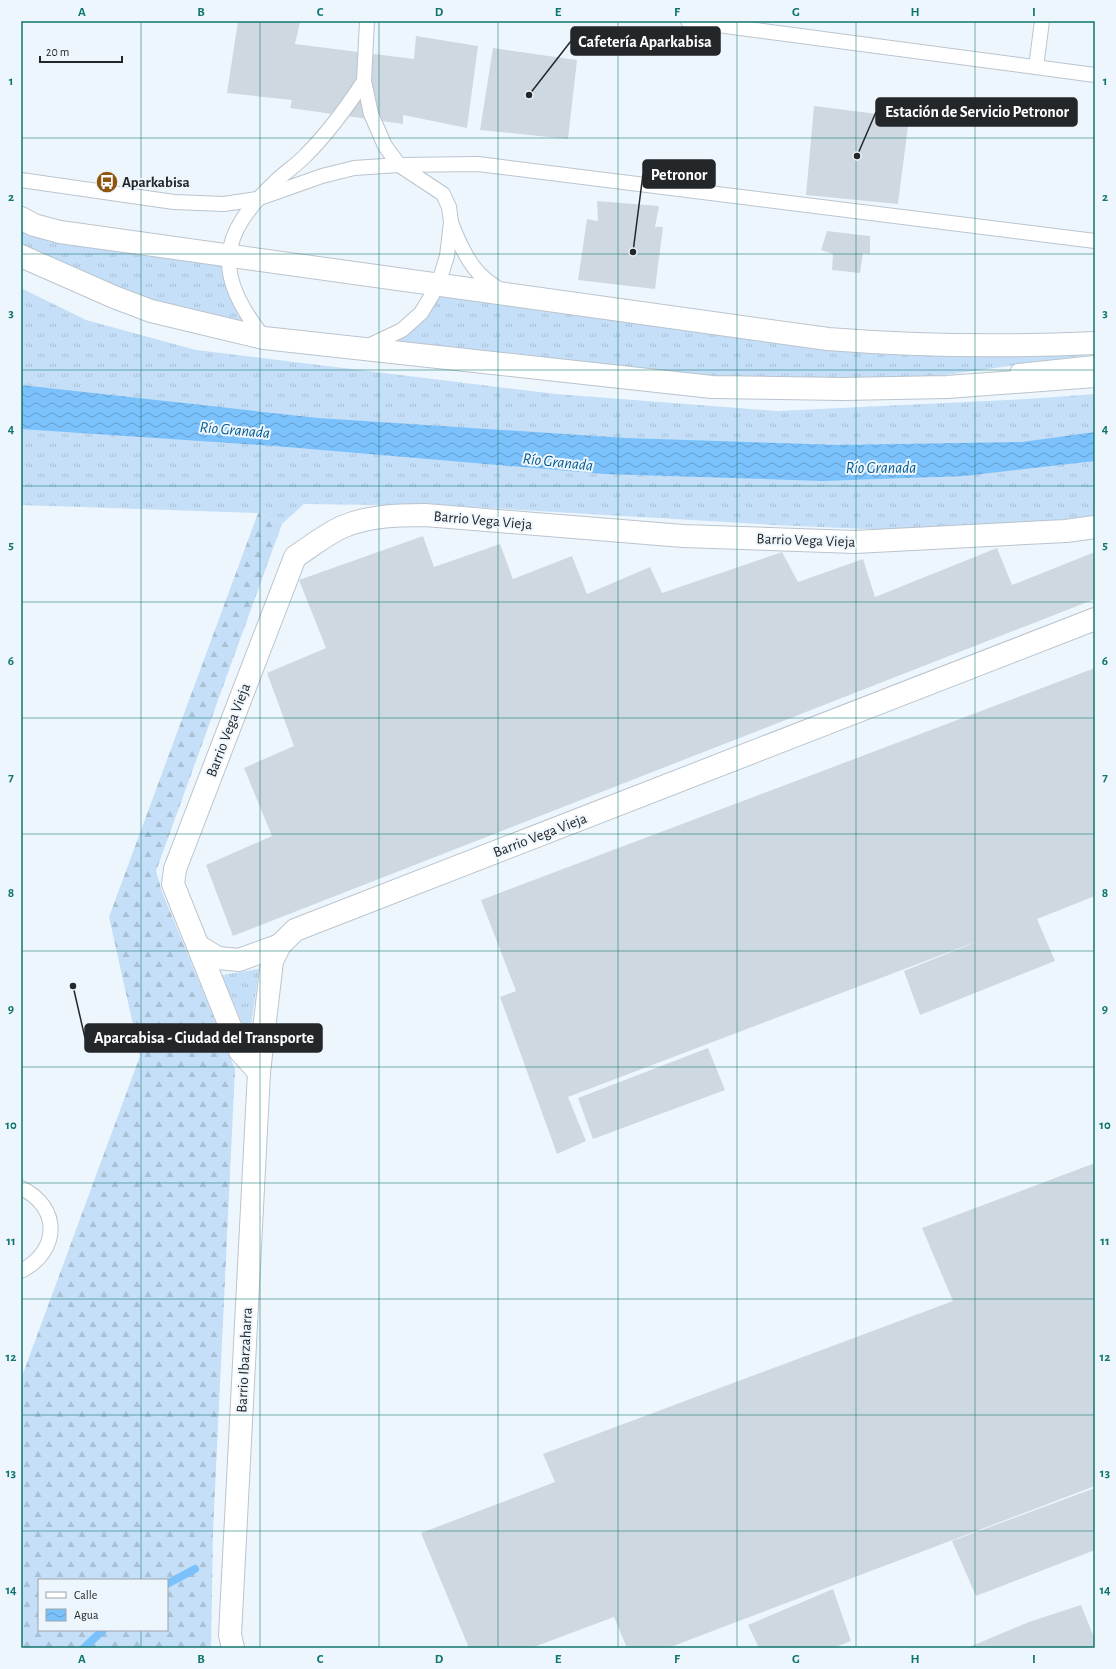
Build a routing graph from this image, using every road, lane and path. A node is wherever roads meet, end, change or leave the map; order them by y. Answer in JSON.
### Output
{"nodes":[{"id":1,"x":367,"y":21,"type":"edge"},
{"id":2,"x":688,"y":21,"type":"edge"},
{"id":3,"x":1042,"y":21,"type":"edge"},
{"id":4,"x":707,"y":22,"type":"edge"},
{"id":5,"x":1036,"y":67,"type":"junction"},
{"id":6,"x":1095,"y":75,"type":"edge"},
{"id":7,"x":364,"y":81,"type":"junction"},
{"id":8,"x":400,"y":165,"type":"junction"},
{"id":9,"x":21,"y":180,"type":"edge"},
{"id":10,"x":257,"y":199,"type":"junction"},
{"id":11,"x":21,"y":218,"type":"edge"},
{"id":12,"x":451,"y":222,"type":"junction"},
{"id":13,"x":1095,"y":241,"type":"edge"},
{"id":14,"x":229,"y":255,"type":"junction"},
{"id":15,"x":21,"y":256,"type":"edge"},
{"id":16,"x":438,"y":285,"type":"junction"},
{"id":17,"x":508,"y":294,"type":"junction"},
{"id":18,"x":264,"y":338,"type":"junction"},
{"id":19,"x":1095,"y":343,"type":"edge"},
{"id":20,"x":362,"y":348,"type":"junction"},
{"id":21,"x":1095,"y":363,"type":"edge"},
{"id":22,"x":1095,"y":376,"type":"edge"},
{"id":23,"x":947,"y":386,"type":"junction"},
{"id":24,"x":1095,"y":527,"type":"edge"},
{"id":25,"x":1095,"y":619,"type":"edge"},
{"id":26,"x":280,"y":945,"type":"junction"},
{"id":27,"x":198,"y":946,"type":"junction"},
{"id":28,"x":258,"y":1072,"type":"junction"},
{"id":29,"x":21,"y":1188,"type":"edge"},
{"id":30,"x":21,"y":1271,"type":"edge"},
{"id":31,"x":233,"y":1648,"type":"edge"}],
"edges":[{"from":1,"to":7,"type":"lane"},
{"from":2,"to":4,"type":"lane"},
{"from":3,"to":5,"type":"lane"},
{"from":4,"to":5,"type":"lane"},
{"from":5,"to":6,"type":"lane"},
{"from":7,"to":8,"type":"lane"},
{"from":7,"to":10,"type":"lane"},
{"from":8,"to":10,"type":"lane"},
{"from":8,"to":12,"type":"lane"},
{"from":8,"to":13,"type":"lane"},
{"from":9,"to":10,"type":"lane"},
{"from":10,"to":14,"type":"lane"},
{"from":11,"to":14,"type":"street"},
{"from":12,"to":16,"type":"lane"},
{"from":12,"to":17,"type":"lane"},
{"from":14,"to":16,"type":"street"},
{"from":14,"to":18,"type":"lane"},
{"from":15,"to":18,"type":"street"},
{"from":16,"to":17,"type":"street"},
{"from":16,"to":20,"type":"lane"},
{"from":17,"to":19,"type":"street"},
{"from":18,"to":20,"type":"street"},
{"from":20,"to":23,"type":"street"},
{"from":21,"to":23,"type":"lane"},
{"from":22,"to":23,"type":"street"},
{"from":24,"to":27,"type":"street","name":"Barrio Vega Vieja"},
{"from":25,"to":26,"type":"street","name":"Barrio Vega Vieja"},
{"from":26,"to":27,"type":"street","name":"Barrio Vega Vieja"},
{"from":26,"to":28,"type":"street","name":"Barrio Vega Vieja"},
{"from":27,"to":28,"type":"street","name":"Barrio Vega Vieja"},
{"from":28,"to":31,"type":"street","name":"Barrio Ibarzaharra"},
{"from":29,"to":30,"type":"lane"}]}
